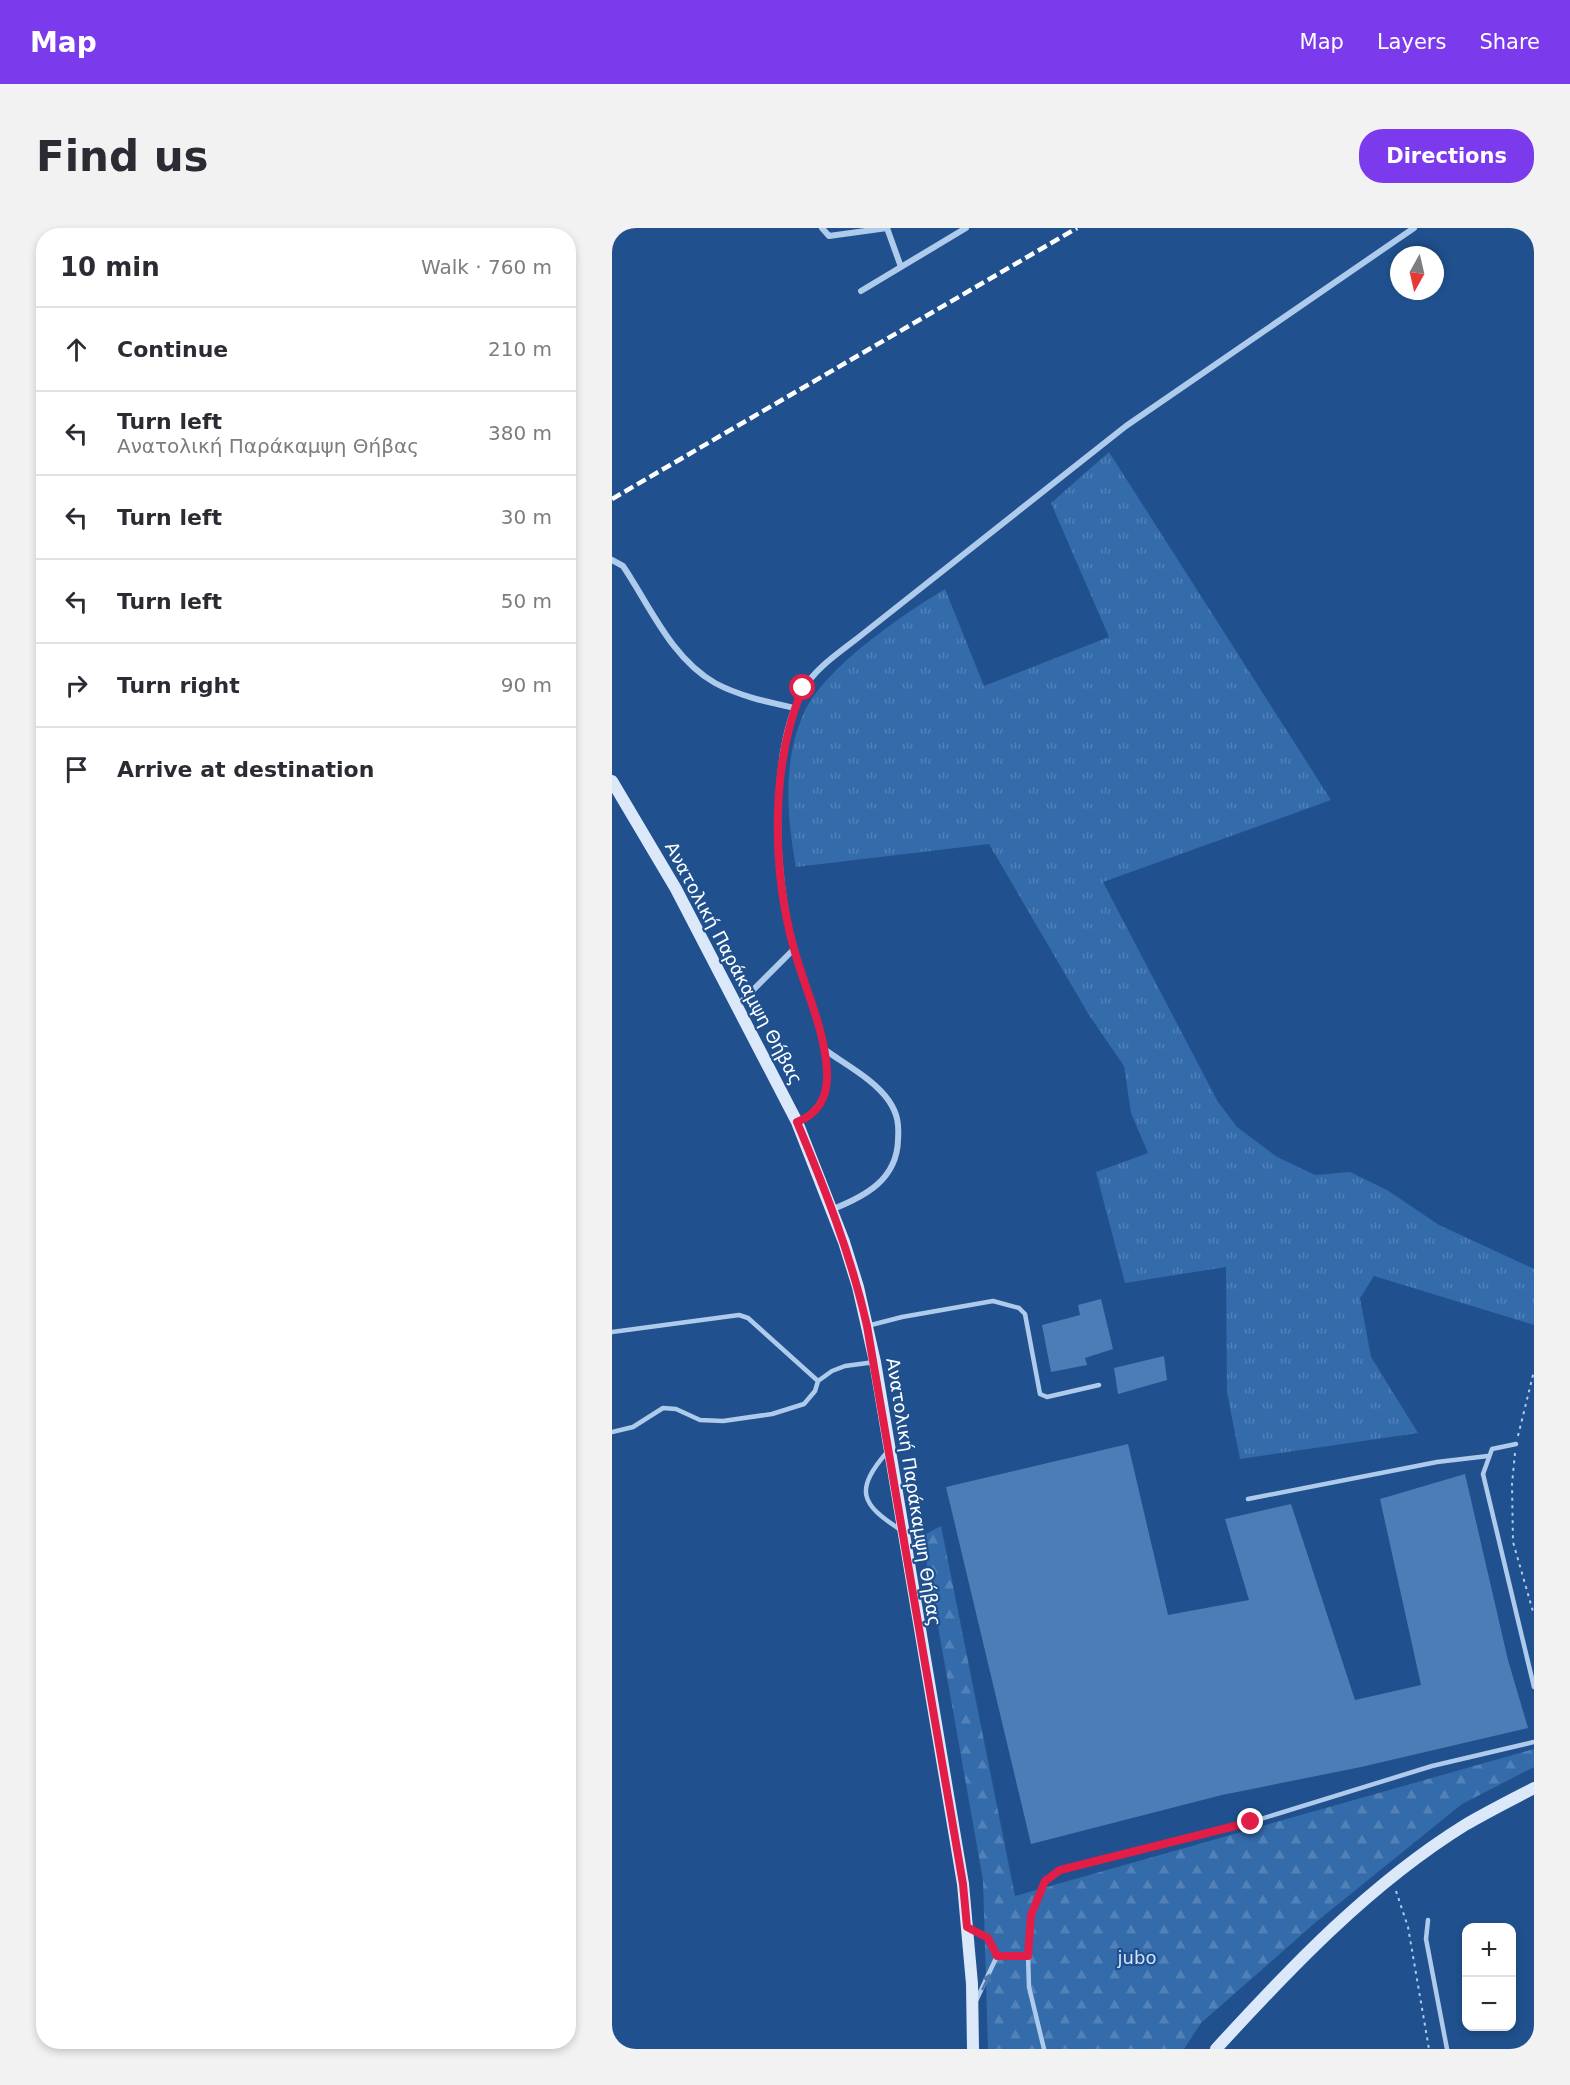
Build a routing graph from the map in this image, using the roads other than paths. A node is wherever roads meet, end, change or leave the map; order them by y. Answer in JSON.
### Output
{"nodes":[{"id":1,"x":822,"y":228,"type":"edge"},
{"id":2,"x":966,"y":228,"type":"edge"},
{"id":3,"x":1414,"y":228,"type":"edge"},
{"id":4,"x":902,"y":267,"type":"junction"},
{"id":5,"x":861,"y":291,"type":"dead end"},
{"id":6,"x":612,"y":560,"type":"edge"},
{"id":7,"x":795,"y":708,"type":"junction"},
{"id":8,"x":612,"y":782,"type":"edge"},
{"id":9,"x":794,"y":949,"type":"junction"},
{"id":10,"x":737,"y":1006,"type":"junction"},
{"id":11,"x":824,"y":1049,"type":"junction"},
{"id":12,"x":797,"y":1122,"type":"junction"},
{"id":13,"x":833,"y":1209,"type":"junction"},
{"id":14,"x":867,"y":1326,"type":"junction"},
{"id":15,"x":612,"y":1332,"type":"edge"},
{"id":16,"x":874,"y":1362,"type":"junction"},
{"id":17,"x":818,"y":1381,"type":"junction"},
{"id":18,"x":1099,"y":1386,"type":"dead end"},
{"id":19,"x":612,"y":1432,"type":"edge"},
{"id":20,"x":1516,"y":1444,"type":"road end"},
{"id":21,"x":888,"y":1451,"type":"junction"},
{"id":22,"x":1488,"y":1456,"type":"junction"},
{"id":23,"x":1248,"y":1499,"type":"dead end"},
{"id":24,"x":901,"y":1530,"type":"junction"},
{"id":25,"x":1534,"y":1687,"type":"edge"},
{"id":26,"x":1534,"y":1742,"type":"edge"},
{"id":27,"x":1534,"y":1788,"type":"edge"},
{"id":28,"x":1428,"y":1920,"type":"dead end"},
{"id":29,"x":967,"y":1927,"type":"junction"},
{"id":30,"x":997,"y":1956,"type":"junction"},
{"id":31,"x":1028,"y":1956,"type":"junction"},
{"id":32,"x":973,"y":2008,"type":"junction"},
{"id":33,"x":973,"y":2049,"type":"edge"},
{"id":34,"x":1044,"y":2049,"type":"edge"},
{"id":35,"x":1216,"y":2049,"type":"edge"},
{"id":36,"x":1447,"y":2049,"type":"edge"}],
"edges":[{"from":1,"to":4,"type":"street"},
{"from":2,"to":4,"type":"street"},
{"from":3,"to":7,"type":"street"},
{"from":4,"to":5,"type":"street"},
{"from":6,"to":7,"type":"street"},
{"from":7,"to":9,"type":"street"},
{"from":8,"to":10,"type":"main road","name":"Ανατολική Παράκαμψη Θήβας"},
{"from":9,"to":10,"type":"street"},
{"from":9,"to":11,"type":"street"},
{"from":10,"to":12,"type":"main road","name":"Ανατολική Παράκαμψη Θήβας"},
{"from":11,"to":12,"type":"street"},
{"from":11,"to":13,"type":"street"},
{"from":12,"to":13,"type":"main road","name":"Ανατολική Παράκαμψη Θήβας"},
{"from":13,"to":14,"type":"main road","name":"Ανατολική Παράκαμψη Θήβας"},
{"from":14,"to":16,"type":"main road","name":"Ανατολική Παράκαμψη Θήβας"},
{"from":14,"to":18,"type":"lane"},
{"from":15,"to":17,"type":"lane"},
{"from":16,"to":17,"type":"lane"},
{"from":16,"to":21,"type":"main road","name":"Ανατολική Παράκαμψη Θήβας"},
{"from":17,"to":19,"type":"lane"},
{"from":20,"to":22,"type":"lane"},
{"from":21,"to":24,"type":"main road","name":"Ανατολική Παράκαμψη Θήβας"},
{"from":21,"to":24,"type":"lane"},
{"from":22,"to":23,"type":"lane"},
{"from":22,"to":25,"type":"lane"},
{"from":24,"to":29,"type":"main road","name":"Ανατολική Παράκαμψη Θήβας"},
{"from":26,"to":31,"type":"lane"},
{"from":27,"to":35,"type":"main road"},
{"from":28,"to":36,"type":"lane"},
{"from":29,"to":30,"type":"lane"},
{"from":29,"to":32,"type":"main road","name":"Ανατολική Παράκαμψη Θήβας"},
{"from":30,"to":31,"type":"lane"},
{"from":32,"to":30,"type":"lane","one_way":true},
{"from":31,"to":34,"type":"lane"},
{"from":32,"to":33,"type":"main road","name":"Ανατολική Παράκαμψη Θήβας"}]}
